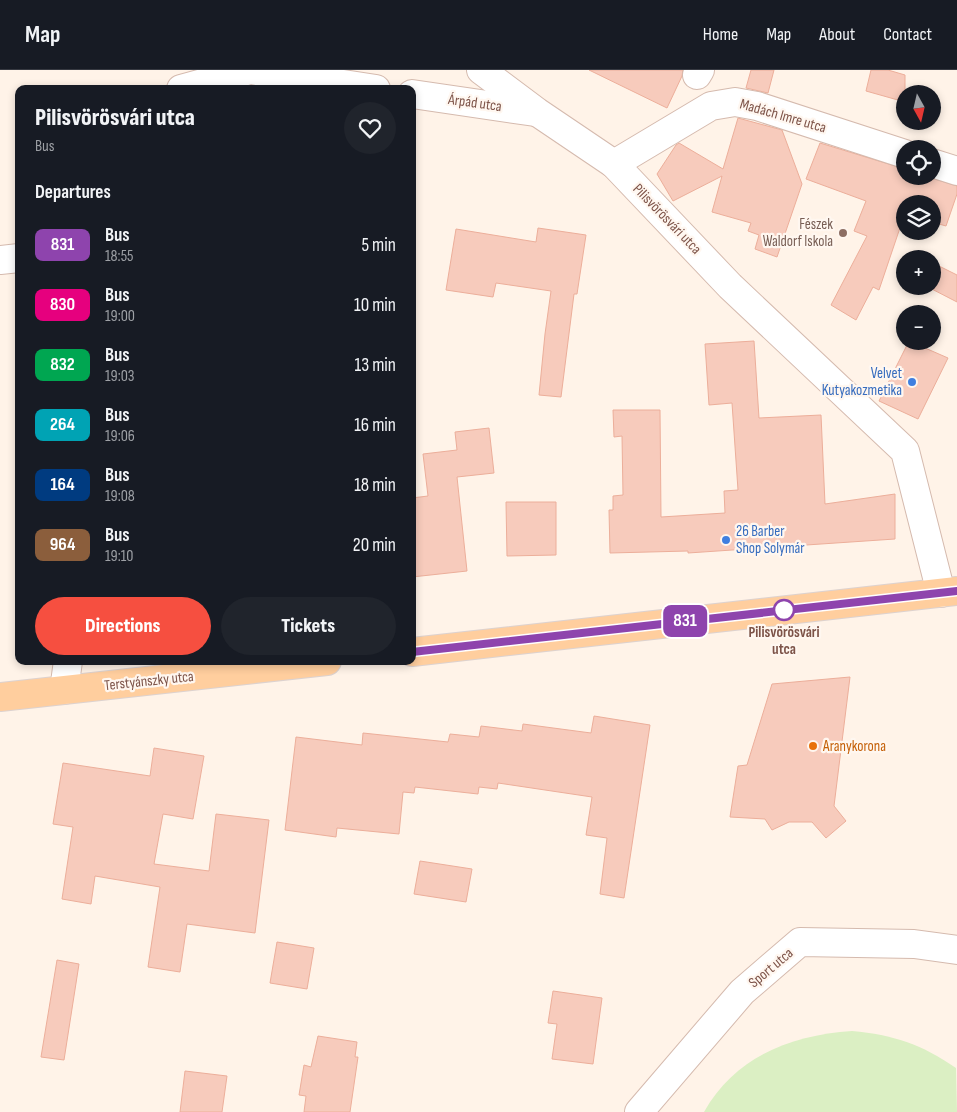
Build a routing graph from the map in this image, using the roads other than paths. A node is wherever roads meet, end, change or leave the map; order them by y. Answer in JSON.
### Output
{"nodes":[{"id":1,"x":481,"y":70,"type":"edge"},
{"id":2,"x":196,"y":85,"type":"edge"},
{"id":3,"x":349,"y":85,"type":"edge"},
{"id":4,"x":416,"y":95,"type":"edge"},
{"id":5,"x":537,"y":112,"type":"junction"},
{"id":6,"x":896,"y":151,"type":"edge"},
{"id":7,"x":614,"y":164,"type":"junction"},
{"id":8,"x":941,"y":166,"type":"edge"},
{"id":9,"x":957,"y":170,"type":"edge"},
{"id":10,"x":15,"y":258,"type":"edge"},
{"id":11,"x":0,"y":260,"type":"edge"},
{"id":12,"x":949,"y":592,"type":"edge"},
{"id":13,"x":416,"y":652,"type":"edge"},
{"id":14,"x":67,"y":665,"type":"edge"},
{"id":15,"x":291,"y":665,"type":"edge"},
{"id":16,"x":64,"y":690,"type":"junction"},
{"id":17,"x":0,"y":696,"type":"edge"},
{"id":18,"x":957,"y":950,"type":"edge"},
{"id":19,"x":639,"y":1112,"type":"edge"}],
"edges":[{"from":1,"to":5,"type":"street","name":"Pilisvörösvári utca"},
{"from":2,"to":3,"type":"street"},
{"from":4,"to":5,"type":"street","name":"Árpád utca"},
{"from":5,"to":7,"type":"street","name":"Pilisvörösvári utca"},
{"from":6,"to":7,"type":"street","name":"Madách Imre utca"},
{"from":7,"to":12,"type":"street","name":"Pilisvörösvári utca"},
{"from":8,"to":9,"type":"street"},
{"from":10,"to":11,"type":"street"},
{"from":12,"to":13,"type":"main road"},
{"from":14,"to":16,"type":"street"},
{"from":15,"to":16,"type":"main road","name":"Terstyánszky utca"},
{"from":16,"to":17,"type":"main road","name":"Terstyánszky utca"},
{"from":18,"to":19,"type":"street","name":"Sport utca"}]}
